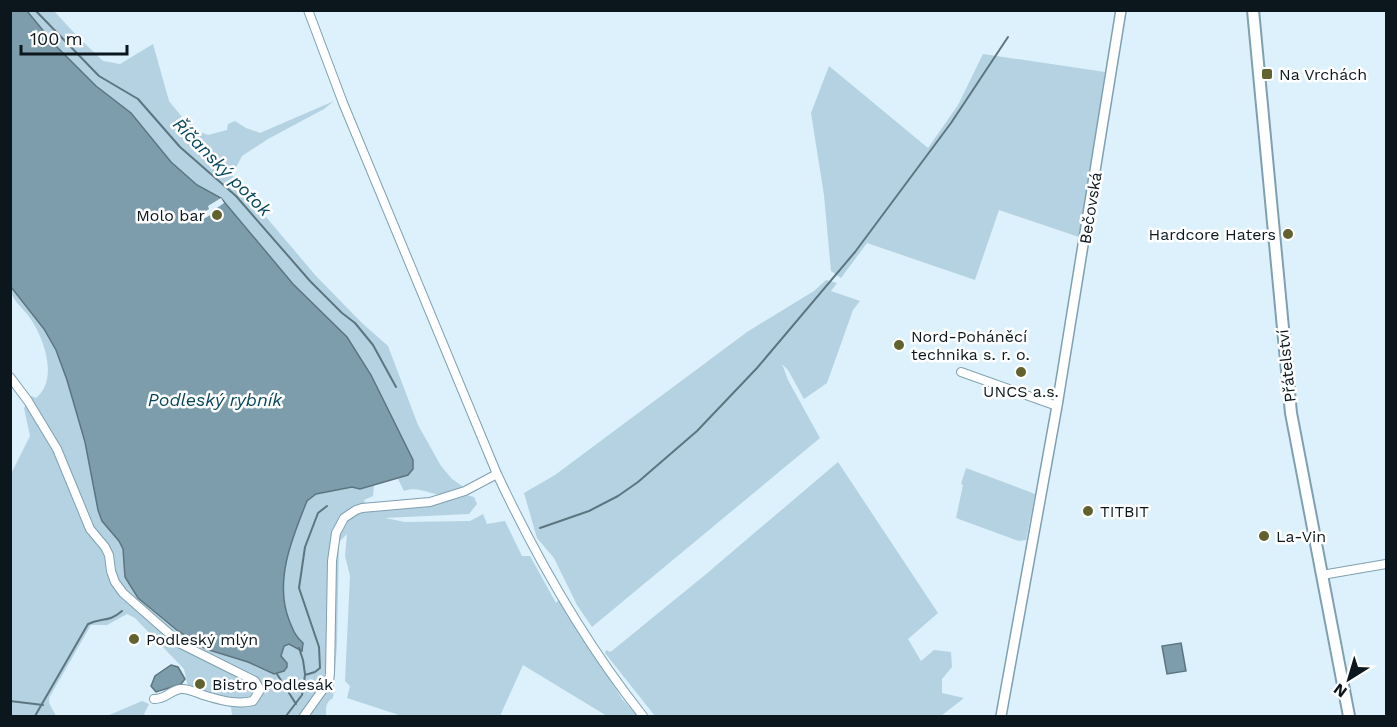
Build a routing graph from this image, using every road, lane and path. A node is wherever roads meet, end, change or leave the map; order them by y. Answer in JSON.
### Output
{"nodes":[{"id":1,"x":308,"y":10,"type":"edge"},
{"id":2,"x":1120,"y":10,"type":"edge"},
{"id":3,"x":1253,"y":10,"type":"edge"},
{"id":4,"x":961,"y":372,"type":"dead end"},
{"id":5,"x":10,"y":377,"type":"edge"},
{"id":6,"x":1057,"y":406,"type":"junction"},
{"id":7,"x":497,"y":474,"type":"junction"},
{"id":8,"x":1386,"y":564,"type":"edge"},
{"id":9,"x":1322,"y":575,"type":"junction"},
{"id":10,"x":154,"y":699,"type":"dead end"},
{"id":11,"x":304,"y":717,"type":"edge"},
{"id":12,"x":644,"y":717,"type":"edge"},
{"id":13,"x":1001,"y":717,"type":"edge"},
{"id":14,"x":1349,"y":717,"type":"edge"}],
"edges":[{"from":1,"to":7,"type":"street"},
{"from":2,"to":6,"type":"street","name":"Bečovská"},
{"from":3,"to":9,"type":"main road","name":"Přátelství"},
{"from":4,"to":6,"type":"street"},
{"from":5,"to":10,"type":"street"},
{"from":6,"to":13,"type":"street","name":"Bečovská"},
{"from":7,"to":11,"type":"street"},
{"from":7,"to":12,"type":"street"},
{"from":8,"to":9,"type":"street"},
{"from":9,"to":14,"type":"main road","name":"Přátelství"}]}
